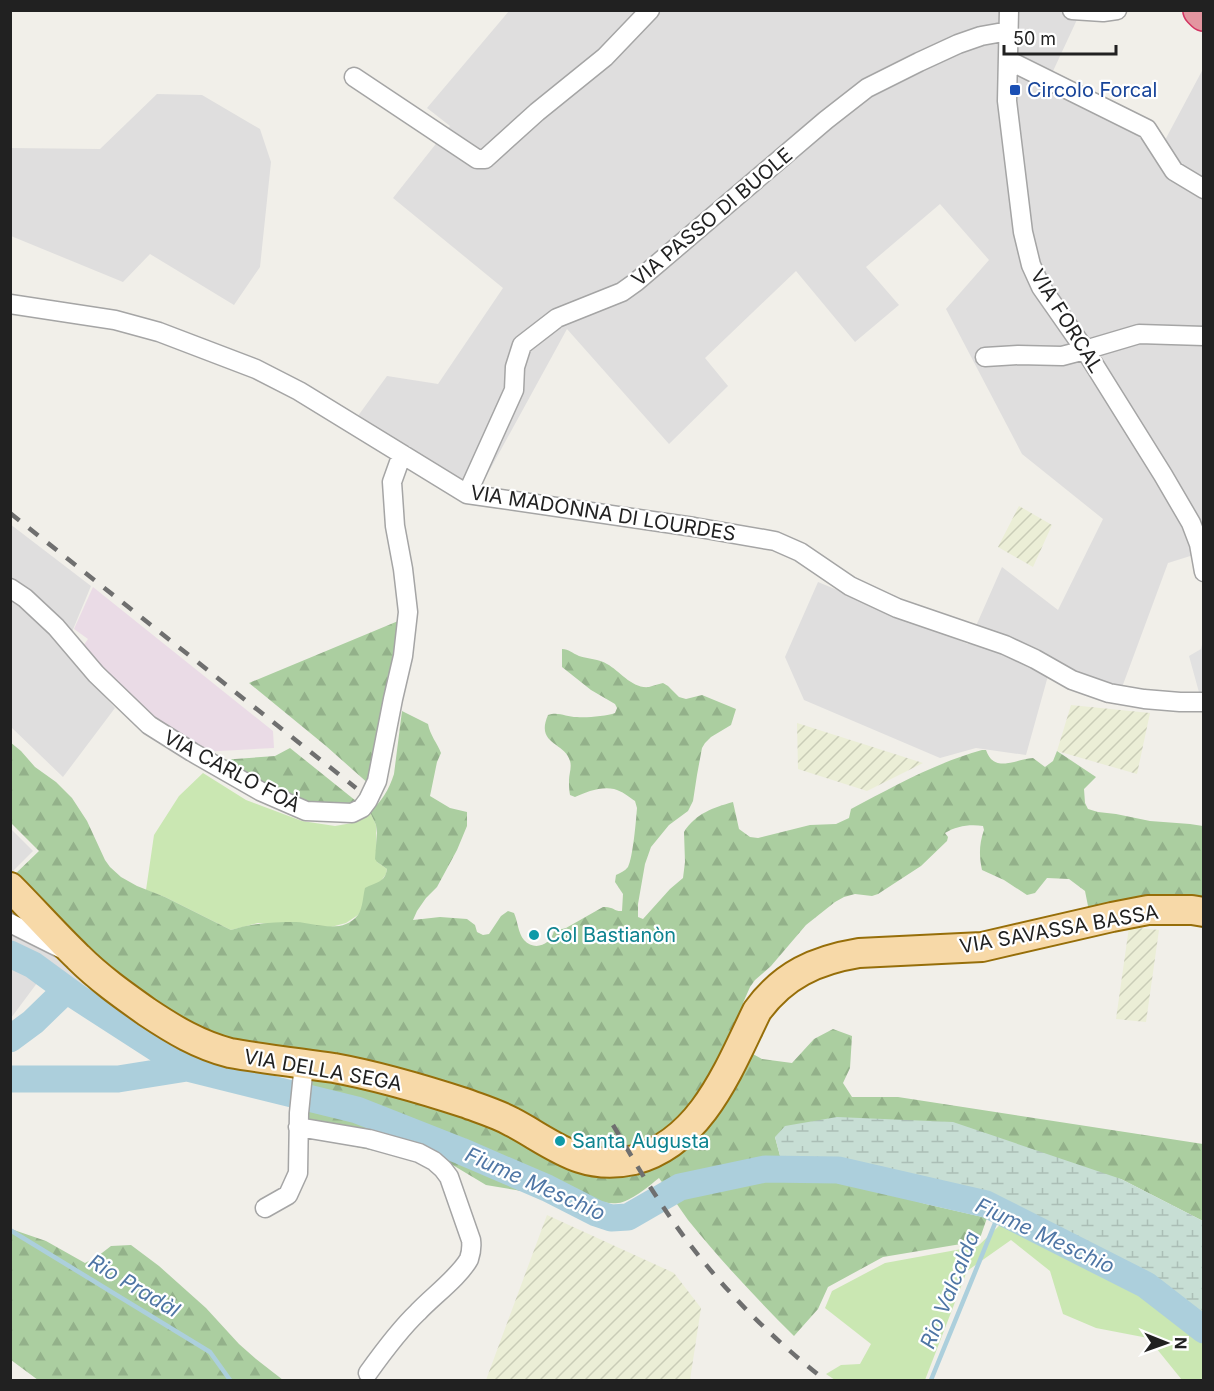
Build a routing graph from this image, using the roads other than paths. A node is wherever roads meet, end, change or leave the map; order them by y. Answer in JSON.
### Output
{"nodes":[{"id":1,"x":650,"y":10,"type":"edge"},
{"id":2,"x":1072,"y":10,"type":"edge"},
{"id":3,"x":1117,"y":10,"type":"edge"},
{"id":4,"x":1200,"y":10,"type":"edge"},
{"id":5,"x":1203,"y":14,"type":"edge"},
{"id":6,"x":1007,"y":17,"type":"edge"},
{"id":7,"x":1008,"y":60,"type":"junction"},
{"id":8,"x":354,"y":77,"type":"dead end"},
{"id":9,"x":1203,"y":189,"type":"edge"},
{"id":10,"x":10,"y":304,"type":"edge"},
{"id":11,"x":1203,"y":336,"type":"edge"},
{"id":12,"x":1085,"y":350,"type":"junction"},
{"id":13,"x":985,"y":357,"type":"dead end"},
{"id":14,"x":402,"y":454,"type":"junction"},
{"id":15,"x":467,"y":494,"type":"junction"},
{"id":16,"x":1201,"y":542,"type":"edge"},
{"id":17,"x":1203,"y":572,"type":"edge"},
{"id":18,"x":10,"y":588,"type":"edge"},
{"id":19,"x":1203,"y":702,"type":"edge"},
{"id":20,"x":10,"y":887,"type":"edge"},
{"id":21,"x":1203,"y":912,"type":"edge"},
{"id":22,"x":10,"y":923,"type":"edge"},
{"id":23,"x":79,"y":958,"type":"junction"},
{"id":24,"x":303,"y":1073,"type":"junction"},
{"id":25,"x":298,"y":1120,"type":"junction"},
{"id":26,"x":615,"y":1163,"type":"joint"},
{"id":27,"x":265,"y":1208,"type":"dead end"},
{"id":28,"x":368,"y":1373,"type":"dead end"}],
"edges":[{"from":1,"to":8,"type":"street"},
{"from":2,"to":3,"type":"street"},
{"from":4,"to":5,"type":"highway"},
{"from":6,"to":7,"type":"street","name":"VIA FORCAL"},
{"from":6,"to":15,"type":"street","name":"VIA PASSO DI BUOLE"},
{"from":7,"to":9,"type":"street"},
{"from":7,"to":12,"type":"street","name":"VIA FORCAL"},
{"from":10,"to":14,"type":"street","name":"VIA MADONNA DI LOURDES"},
{"from":11,"to":12,"type":"street"},
{"from":12,"to":13,"type":"street"},
{"from":12,"to":16,"type":"street","name":"VIA FORCAL"},
{"from":14,"to":15,"type":"street","name":"VIA MADONNA DI LOURDES"},
{"from":14,"to":18,"type":"street","name":"VIA CARLO FOÀ"},
{"from":15,"to":19,"type":"street","name":"VIA MADONNA DI LOURDES"},
{"from":16,"to":17,"type":"street","name":"VIA FORCAL"},
{"from":20,"to":23,"type":"main road","name":"VIA DELLA SEGA"},
{"from":21,"to":26,"type":"main road","name":"VIA SAVASSA BASSA"},
{"from":22,"to":23,"type":"street","name":"VIA DELLA SEGA"},
{"from":23,"to":24,"type":"main road","name":"VIA DELLA SEGA"},
{"from":24,"to":25,"type":"street"},
{"from":24,"to":26,"type":"main road","name":"VIA DELLA SEGA"},
{"from":25,"to":27,"type":"street"},
{"from":25,"to":28,"type":"street"}]}
